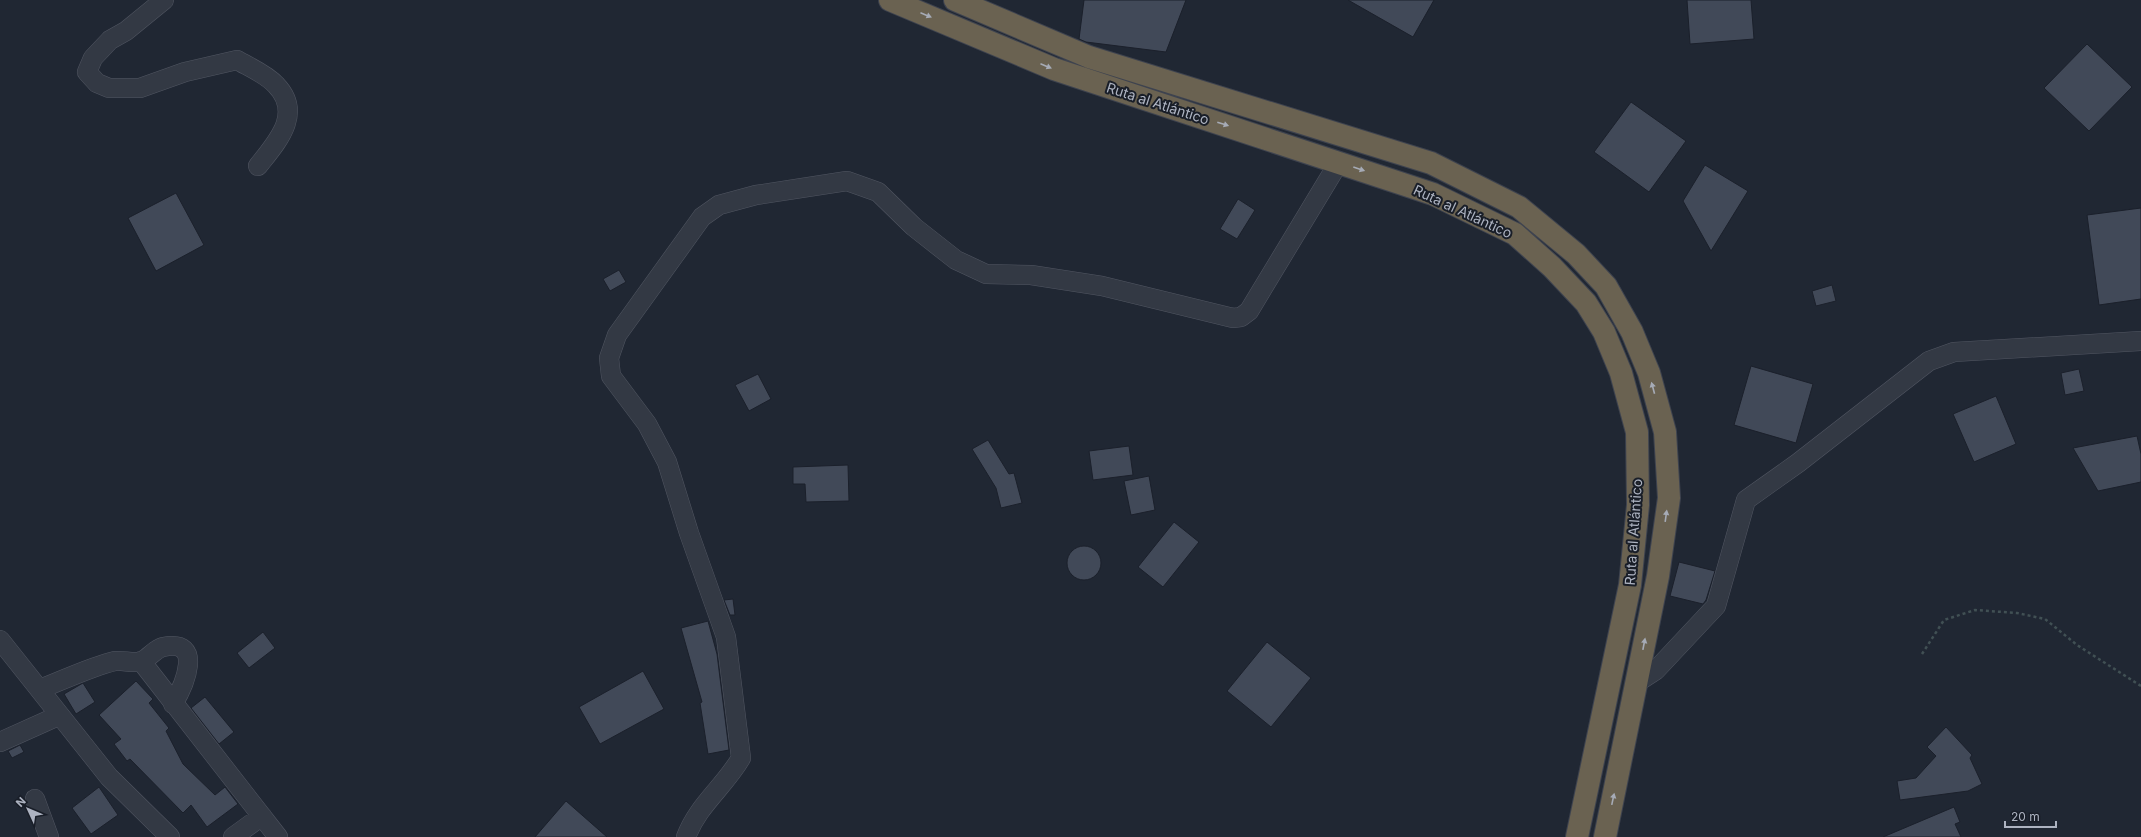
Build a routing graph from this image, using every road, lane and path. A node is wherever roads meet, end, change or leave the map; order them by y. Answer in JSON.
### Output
{"nodes":[{"id":1,"x":164,"y":0,"type":"edge"},
{"id":2,"x":890,"y":0,"type":"edge"},
{"id":3,"x":955,"y":0,"type":"edge"},
{"id":4,"x":1339,"y":162,"type":"junction"},
{"id":5,"x":258,"y":166,"type":"dead end"},
{"id":6,"x":2141,"y":341,"type":"edge"},
{"id":7,"x":0,"y":640,"type":"edge"},
{"id":8,"x":1922,"y":654,"type":"dead end"},
{"id":9,"x":142,"y":661,"type":"junction"},
{"id":10,"x":1636,"y":683,"type":"junction"},
{"id":11,"x":2141,"y":686,"type":"edge"},
{"id":12,"x":40,"y":689,"type":"junction"},
{"id":13,"x":173,"y":704,"type":"junction"},
{"id":14,"x":58,"y":716,"type":"junction"},
{"id":15,"x":0,"y":742,"type":"edge"},
{"id":16,"x":35,"y":799,"type":"dead end"},
{"id":17,"x":262,"y":816,"type":"junction"},
{"id":18,"x":49,"y":837,"type":"edge"},
{"id":19,"x":170,"y":837,"type":"edge"},
{"id":20,"x":233,"y":837,"type":"edge"},
{"id":21,"x":278,"y":837,"type":"edge"},
{"id":22,"x":686,"y":837,"type":"edge"},
{"id":23,"x":1577,"y":837,"type":"edge"},
{"id":24,"x":1605,"y":837,"type":"edge"}],
"edges":[{"from":1,"to":5,"type":"street"},
{"from":2,"to":4,"type":"highway","name":"Ruta al Atlántico","one_way":true},
{"from":10,"to":3,"type":"highway","name":"Ruta al Atlántico","one_way":true},
{"from":4,"to":22,"type":"street"},
{"from":4,"to":23,"type":"highway","name":"Ruta al Atlántico","one_way":true},
{"from":6,"to":10,"type":"street"},
{"from":7,"to":12,"type":"street"},
{"from":8,"to":11,"type":"path"},
{"from":9,"to":12,"type":"street"},
{"from":9,"to":13,"type":"street"},
{"from":9,"to":13,"type":"street"},
{"from":24,"to":10,"type":"highway","name":"Ruta al Atlántico","one_way":true},
{"from":12,"to":14,"type":"street"},
{"from":13,"to":17,"type":"street"},
{"from":14,"to":15,"type":"street"},
{"from":14,"to":19,"type":"street"},
{"from":16,"to":18,"type":"street"},
{"from":17,"to":20,"type":"street"},
{"from":17,"to":21,"type":"street"}]}
